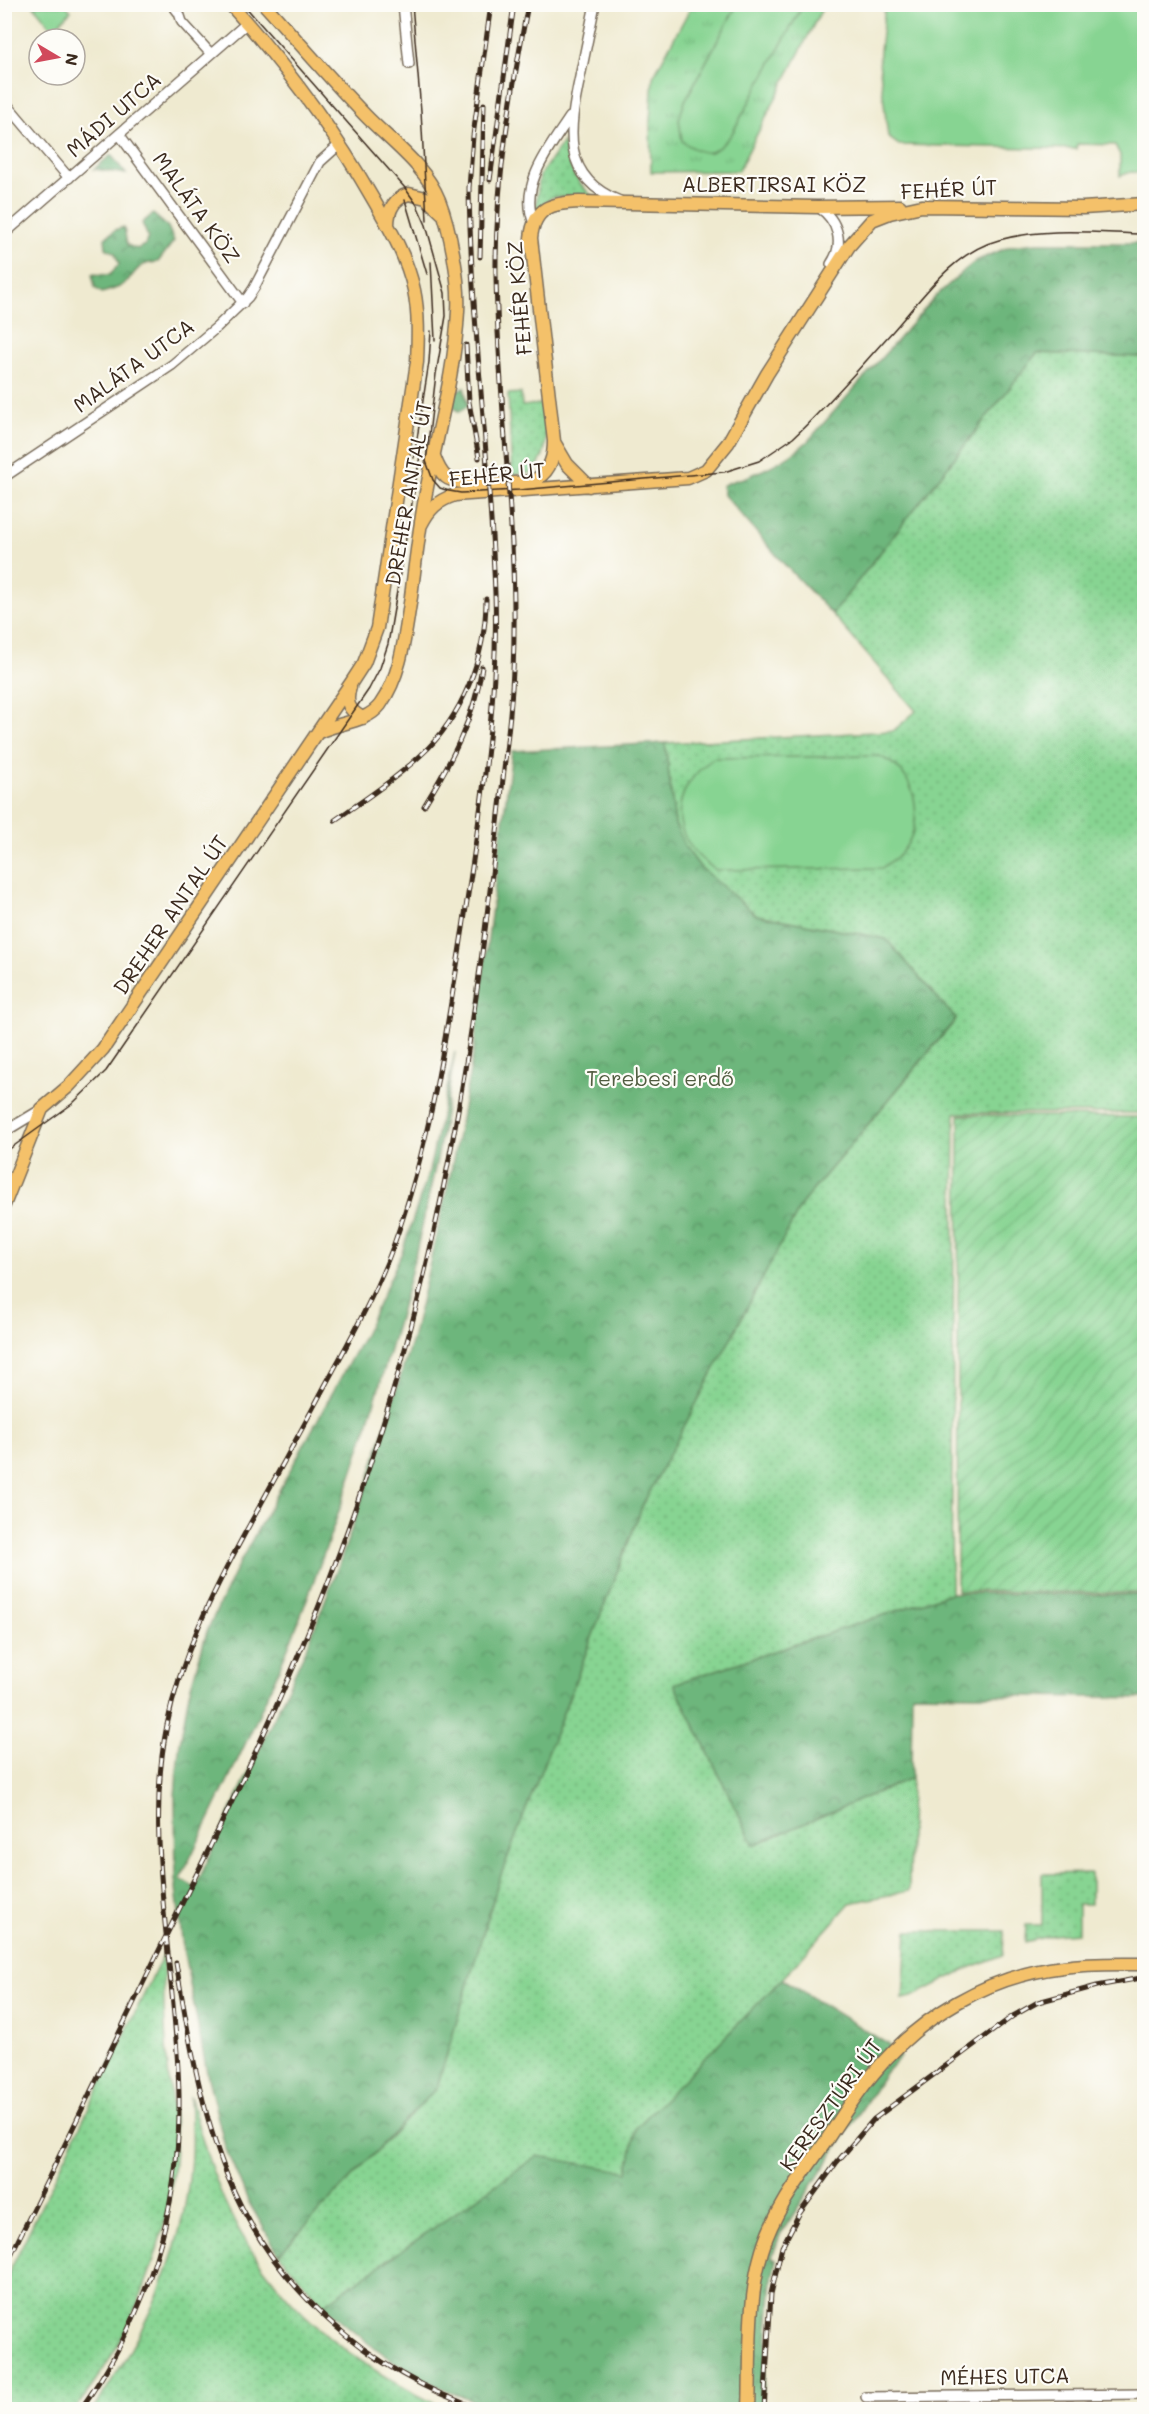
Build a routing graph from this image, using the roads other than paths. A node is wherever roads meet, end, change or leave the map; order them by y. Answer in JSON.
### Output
{"nodes":[{"id":1,"x":172,"y":4,"type":"edge"},
{"id":2,"x":230,"y":4,"type":"edge"},
{"id":3,"x":264,"y":4,"type":"edge"},
{"id":4,"x":403,"y":4,"type":"edge"},
{"id":5,"x":595,"y":4,"type":"edge"},
{"id":6,"x":247,"y":23,"type":"junction"},
{"id":7,"x":211,"y":54,"type":"junction"},
{"id":8,"x":409,"y":64,"type":"dead end"},
{"id":9,"x":4,"y":101,"type":"edge"},
{"id":10,"x":571,"y":115,"type":"junction"},
{"id":11,"x":119,"y":134,"type":"junction"},
{"id":12,"x":340,"y":144,"type":"junction"},
{"id":13,"x":69,"y":178,"type":"junction"},
{"id":14,"x":625,"y":203,"type":"junction"},
{"id":15,"x":1144,"y":204,"type":"edge"},
{"id":16,"x":922,"y":206,"type":"junction"},
{"id":17,"x":818,"y":207,"type":"junction"},
{"id":18,"x":445,"y":216,"type":"junction"},
{"id":19,"x":534,"y":223,"type":"junction"},
{"id":20,"x":388,"y":226,"type":"junction"},
{"id":21,"x":4,"y":234,"type":"edge"},
{"id":22,"x":243,"y":303,"type":"junction"},
{"id":23,"x":786,"y":345,"type":"junction"},
{"id":24,"x":554,"y":441,"type":"junction"},
{"id":25,"x":434,"y":456,"type":"junction"},
{"id":26,"x":4,"y":477,"type":"edge"},
{"id":27,"x":534,"y":481,"type":"joint"},
{"id":28,"x":589,"y":486,"type":"junction"},
{"id":29,"x":421,"y":525,"type":"junction"},
{"id":30,"x":351,"y":683,"type":"junction"},
{"id":31,"x":363,"y":718,"type":"junction"},
{"id":32,"x":318,"y":732,"type":"junction"},
{"id":33,"x":42,"y":1108,"type":"junction"},
{"id":34,"x":4,"y":1132,"type":"edge"},
{"id":35,"x":4,"y":1205,"type":"edge"},
{"id":36,"x":1144,"y":1964,"type":"edge"},
{"id":37,"x":1144,"y":2394,"type":"edge"},
{"id":38,"x":866,"y":2397,"type":"dead end"},
{"id":39,"x":749,"y":2409,"type":"edge"}],
"edges":[{"from":1,"to":7,"type":"street"},
{"from":2,"to":6,"type":"main road","name":"DREHER ANTAL ÚT"},
{"from":3,"to":18,"type":"main road","name":"DREHER ANTAL ÚT"},
{"from":4,"to":8,"type":"street"},
{"from":5,"to":10,"type":"street"},
{"from":6,"to":7,"type":"street","name":"MÁDI UTCA"},
{"from":6,"to":12,"type":"main road","name":"DREHER ANTAL ÚT"},
{"from":7,"to":11,"type":"street","name":"MÁDI UTCA"},
{"from":9,"to":13,"type":"street"},
{"from":10,"to":14,"type":"street","name":"ALBERTIRSAI KÖZ"},
{"from":10,"to":19,"type":"street","name":"FEHÉR KÖZ"},
{"from":11,"to":13,"type":"street","name":"MÁDI UTCA"},
{"from":11,"to":22,"type":"street","name":"MALÁTA KÖZ"},
{"from":12,"to":20,"type":"main road","name":"DREHER ANTAL ÚT"},
{"from":12,"to":22,"type":"street","name":"MALÁTA UTCA"},
{"from":13,"to":21,"type":"street","name":"MÁDI UTCA"},
{"from":14,"to":17,"type":"main road","name":"ALBERTIRSAI KÖZ"},
{"from":14,"to":19,"type":"main road","name":"ALBERTIRSAI KÖZ"},
{"from":15,"to":16,"type":"main road","name":"FEHÉR ÚT"},
{"from":16,"to":17,"type":"main road","name":"ALBERTIRSAI KÖZ"},
{"from":16,"to":23,"type":"main road","name":"FEHÉR ÚT"},
{"from":17,"to":23,"type":"street","name":"FEHÉR ÚT"},
{"from":18,"to":20,"type":"main road"},
{"from":18,"to":25,"type":"main road","name":"DREHER ANTAL ÚT"},
{"from":19,"to":24,"type":"main road","name":"FEHÉR KÖZ"},
{"from":20,"to":30,"type":"main road","name":"DREHER ANTAL ÚT"},
{"from":22,"to":26,"type":"street","name":"MALÁTA UTCA"},
{"from":23,"to":28,"type":"main road","name":"FEHÉR ÚT"},
{"from":24,"to":27,"type":"main road","name":"FEHÉR KÖZ"},
{"from":24,"to":28,"type":"main road","name":"FEHÉR ÚT"},
{"from":25,"to":27,"type":"main road","name":"FEHÉR ÚT"},
{"from":25,"to":29,"type":"main road","name":"DREHER ANTAL ÚT"},
{"from":28,"to":29,"type":"main road","name":"FEHÉR ÚT"},
{"from":29,"to":31,"type":"main road","name":"DREHER ANTAL ÚT"},
{"from":30,"to":31,"type":"main road"},
{"from":30,"to":32,"type":"main road","name":"DREHER ANTAL ÚT"},
{"from":31,"to":32,"type":"main road"},
{"from":32,"to":33,"type":"main road","name":"DREHER ANTAL ÚT"},
{"from":33,"to":34,"type":"street"},
{"from":33,"to":35,"type":"main road"},
{"from":36,"to":39,"type":"main road","name":"KERESZTÚRI ÚT"},
{"from":37,"to":38,"type":"street","name":"MÉHES UTCA"}]}
